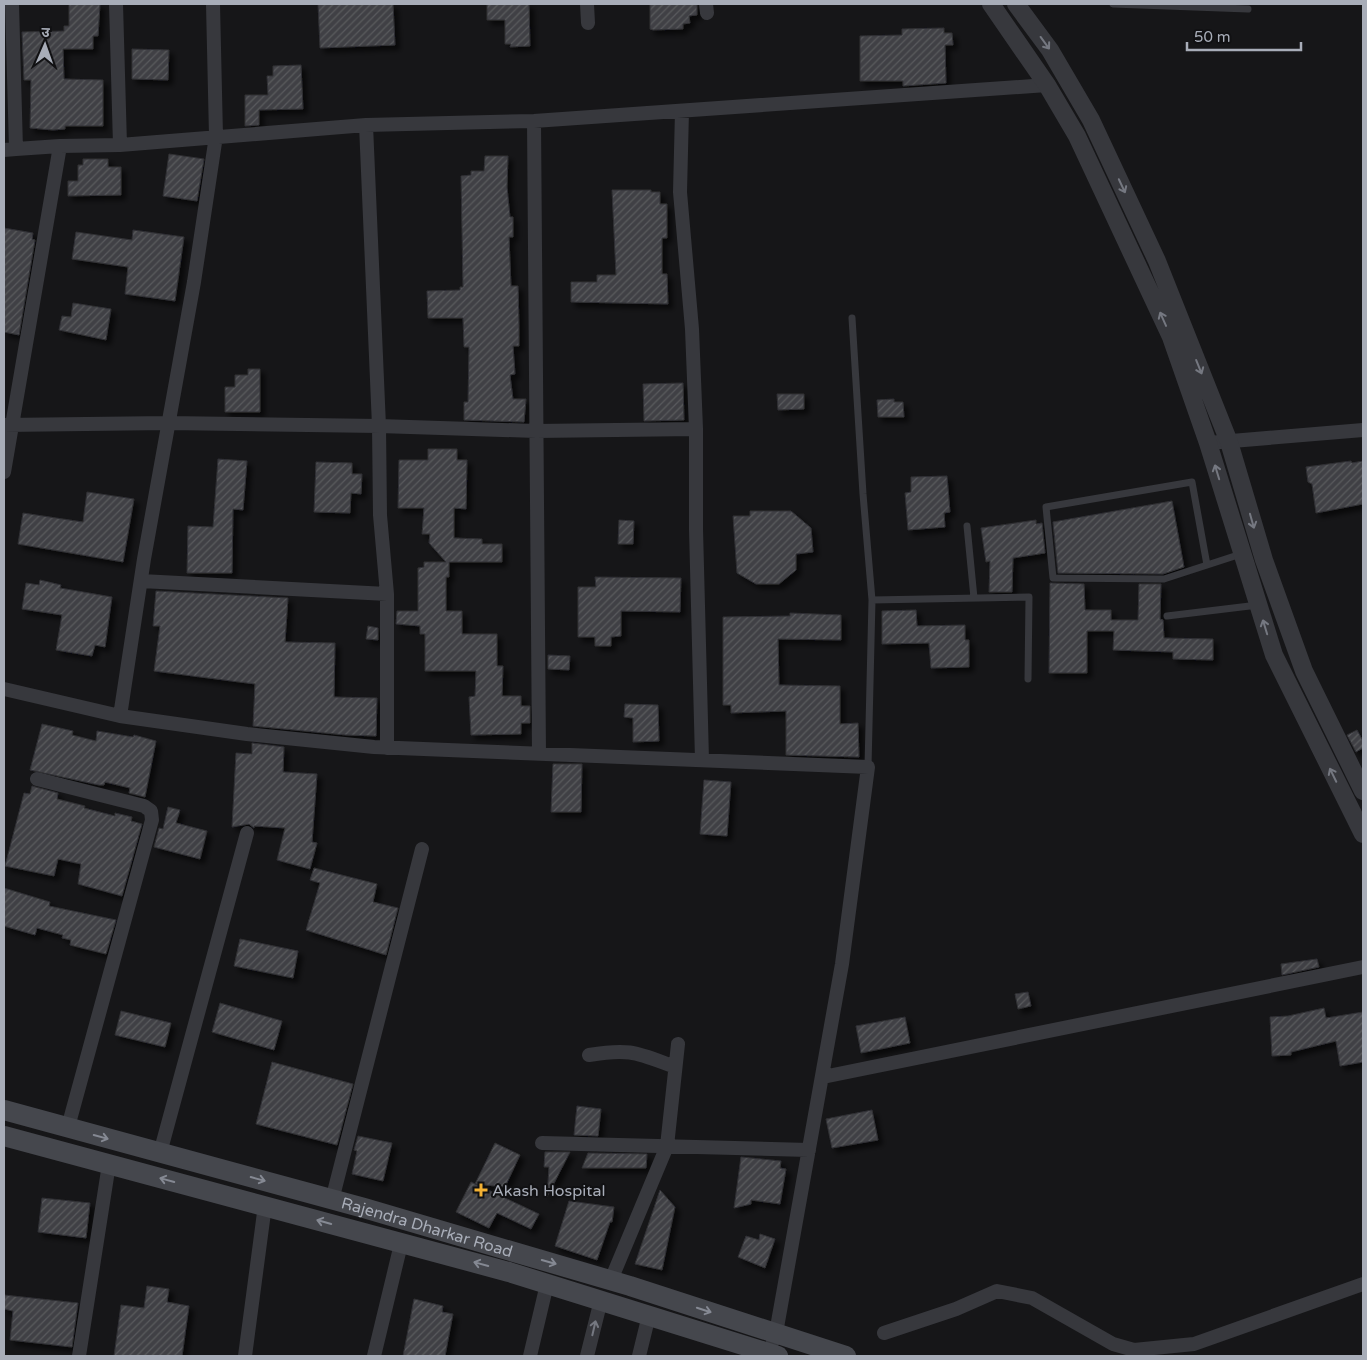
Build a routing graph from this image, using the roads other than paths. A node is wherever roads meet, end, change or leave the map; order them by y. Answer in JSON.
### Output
{"nodes":[{"id":1,"x":12,"y":4,"type":"edge"},
{"id":2,"x":116,"y":4,"type":"edge"},
{"id":3,"x":212,"y":4,"type":"edge"},
{"id":4,"x":587,"y":4,"type":"edge"},
{"id":5,"x":991,"y":4,"type":"edge"},
{"id":6,"x":1016,"y":4,"type":"edge"},
{"id":7,"x":1112,"y":4,"type":"edge"},
{"id":8,"x":1200,"y":5,"type":"edge"},
{"id":9,"x":1248,"y":9,"type":"dead end"},
{"id":10,"x":588,"y":23,"type":"dead end"},
{"id":11,"x":1047,"y":85,"type":"junction"},
{"id":12,"x":682,"y":111,"type":"junction"},
{"id":13,"x":534,"y":121,"type":"junction"},
{"id":14,"x":366,"y":125,"type":"junction"},
{"id":15,"x":216,"y":136,"type":"junction"},
{"id":16,"x":120,"y":145,"type":"junction"},
{"id":17,"x":60,"y":146,"type":"junction"},
{"id":18,"x":10,"y":149,"type":"edge"},
{"id":19,"x":852,"y":318,"type":"dead end"},
{"id":20,"x":168,"y":424,"type":"junction"},
{"id":21,"x":8,"y":425,"type":"edge"},
{"id":22,"x":379,"y":426,"type":"junction"},
{"id":23,"x":696,"y":429,"type":"junction"},
{"id":24,"x":1363,"y":430,"type":"edge"},
{"id":25,"x":536,"y":431,"type":"junction"},
{"id":26,"x":1229,"y":442,"type":"junction"},
{"id":27,"x":1208,"y":443,"type":"junction"},
{"id":28,"x":4,"y":472,"type":"edge"},
{"id":29,"x":967,"y":526,"type":"dead end"},
{"id":30,"x":1242,"y":554,"type":"junction"},
{"id":31,"x":1207,"y":564,"type":"junction"},
{"id":32,"x":1267,"y":570,"type":"junction"},
{"id":33,"x":1250,"y":577,"type":"junction"},
{"id":34,"x":141,"y":581,"type":"junction"},
{"id":35,"x":387,"y":594,"type":"junction"},
{"id":36,"x":974,"y":598,"type":"junction"},
{"id":37,"x":872,"y":600,"type":"junction"},
{"id":38,"x":1259,"y":605,"type":"junction"},
{"id":39,"x":1167,"y":616,"type":"dead end"},
{"id":40,"x":1028,"y":679,"type":"dead end"},
{"id":41,"x":4,"y":689,"type":"edge"},
{"id":42,"x":120,"y":716,"type":"junction"},
{"id":43,"x":387,"y":748,"type":"junction"},
{"id":44,"x":539,"y":754,"type":"junction"},
{"id":45,"x":702,"y":760,"type":"junction"},
{"id":46,"x":868,"y":767,"type":"junction"},
{"id":47,"x":37,"y":779,"type":"dead end"},
{"id":48,"x":1363,"y":792,"type":"edge"},
{"id":49,"x":1348,"y":804,"type":"junction"},
{"id":50,"x":247,"y":834,"type":"dead end"},
{"id":51,"x":1363,"y":834,"type":"edge"},
{"id":52,"x":422,"y":849,"type":"dead end"},
{"id":53,"x":1363,"y":967,"type":"edge"},
{"id":54,"x":678,"y":1044,"type":"dead end"},
{"id":55,"x":589,"y":1056,"type":"dead end"},
{"id":56,"x":675,"y":1067,"type":"junction"},
{"id":57,"x":823,"y":1077,"type":"junction"},
{"id":58,"x":4,"y":1110,"type":"edge"},
{"id":59,"x":68,"y":1127,"type":"junction"},
{"id":60,"x":4,"y":1136,"type":"edge"},
{"id":61,"x":542,"y":1144,"type":"dead end"},
{"id":62,"x":667,"y":1146,"type":"junction"},
{"id":63,"x":808,"y":1150,"type":"junction"},
{"id":64,"x":160,"y":1153,"type":"junction"},
{"id":65,"x":109,"y":1164,"type":"junction"},
{"id":66,"x":332,"y":1200,"type":"junction"},
{"id":67,"x":265,"y":1205,"type":"junction"},
{"id":68,"x":401,"y":1244,"type":"junction"},
{"id":69,"x":514,"y":1252,"type":"junction"},
{"id":70,"x":509,"y":1272,"type":"junction"},
{"id":71,"x":611,"y":1280,"type":"junction"},
{"id":72,"x":547,"y":1284,"type":"junction"},
{"id":73,"x":1363,"y":1284,"type":"edge"},
{"id":74,"x":601,"y":1300,"type":"junction"},
{"id":75,"x":649,"y":1315,"type":"junction"},
{"id":76,"x":884,"y":1333,"type":"dead end"},
{"id":77,"x":776,"y":1334,"type":"junction"},
{"id":78,"x":773,"y":1355,"type":"edge"},
{"id":79,"x":79,"y":1356,"type":"edge"},
{"id":80,"x":245,"y":1356,"type":"edge"},
{"id":81,"x":374,"y":1356,"type":"edge"},
{"id":82,"x":530,"y":1356,"type":"edge"},
{"id":83,"x":587,"y":1356,"type":"edge"},
{"id":84,"x":639,"y":1356,"type":"edge"},
{"id":85,"x":846,"y":1356,"type":"edge"}],
"edges":[{"from":1,"to":18,"type":"street"},
{"from":2,"to":16,"type":"street"},
{"from":3,"to":15,"type":"street"},
{"from":4,"to":10,"type":"street"},
{"from":5,"to":11,"type":"street"},
{"from":6,"to":26,"type":"street","one_way":true},
{"from":7,"to":8,"type":"lane"},
{"from":8,"to":9,"type":"lane"},
{"from":11,"to":12,"type":"street"},
{"from":27,"to":11,"type":"street","one_way":true},
{"from":12,"to":13,"type":"street"},
{"from":12,"to":23,"type":"street"},
{"from":13,"to":14,"type":"street"},
{"from":13,"to":25,"type":"street"},
{"from":14,"to":15,"type":"street"},
{"from":14,"to":22,"type":"street"},
{"from":15,"to":16,"type":"street"},
{"from":15,"to":20,"type":"street"},
{"from":16,"to":17,"type":"street"},
{"from":17,"to":18,"type":"street"},
{"from":17,"to":21,"type":"street"},
{"from":19,"to":37,"type":"lane"},
{"from":20,"to":21,"type":"street"},
{"from":20,"to":22,"type":"street"},
{"from":20,"to":34,"type":"street"},
{"from":21,"to":28,"type":"street"},
{"from":22,"to":25,"type":"street"},
{"from":22,"to":35,"type":"street"},
{"from":23,"to":25,"type":"street"},
{"from":23,"to":45,"type":"street"},
{"from":24,"to":26,"type":"street"},
{"from":25,"to":44,"type":"street"},
{"from":26,"to":27,"type":"street"},
{"from":26,"to":32,"type":"street","one_way":true},
{"from":30,"to":27,"type":"street","one_way":true},
{"from":29,"to":36,"type":"lane"},
{"from":30,"to":31,"type":"lane"},
{"from":30,"to":33,"type":"street"},
{"from":31,"to":31,"type":"lane"},
{"from":32,"to":33,"type":"street"},
{"from":32,"to":48,"type":"street"},
{"from":33,"to":38,"type":"street"},
{"from":34,"to":35,"type":"street"},
{"from":34,"to":42,"type":"street"},
{"from":35,"to":43,"type":"street"},
{"from":36,"to":37,"type":"lane"},
{"from":36,"to":40,"type":"lane"},
{"from":37,"to":46,"type":"lane"},
{"from":38,"to":39,"type":"lane"},
{"from":49,"to":38,"type":"street","one_way":true},
{"from":41,"to":42,"type":"street"},
{"from":42,"to":43,"type":"street"},
{"from":43,"to":44,"type":"street"},
{"from":44,"to":45,"type":"street"},
{"from":45,"to":46,"type":"street"},
{"from":46,"to":57,"type":"street"},
{"from":47,"to":59,"type":"street"},
{"from":48,"to":49,"type":"street"},
{"from":49,"to":51,"type":"street"},
{"from":50,"to":64,"type":"street"},
{"from":52,"to":66,"type":"street"},
{"from":53,"to":57,"type":"street"},
{"from":54,"to":56,"type":"street"},
{"from":55,"to":56,"type":"street"},
{"from":56,"to":62,"type":"street"},
{"from":57,"to":63,"type":"street"},
{"from":58,"to":59,"type":"main road","name":"Rajendra Dharkar Road"},
{"from":59,"to":64,"type":"main road","name":"Rajendra Dharkar Road","one_way":true},
{"from":60,"to":65,"type":"main road","name":"Rajendra Dharkar Road"},
{"from":61,"to":62,"type":"street"},
{"from":62,"to":63,"type":"street"},
{"from":62,"to":71,"type":"street"},
{"from":63,"to":77,"type":"street"},
{"from":64,"to":66,"type":"main road","name":"Rajendra Dharkar Road","one_way":true},
{"from":67,"to":65,"type":"main road","name":"Rajendra Dharkar Road","one_way":true},
{"from":65,"to":79,"type":"street"},
{"from":66,"to":69,"type":"main road","name":"Rajendra Dharkar Road"},
{"from":68,"to":67,"type":"main road","name":"Rajendra Dharkar Road","one_way":true},
{"from":67,"to":80,"type":"street"},
{"from":70,"to":68,"type":"main road","name":"Rajendra Dharkar Road","one_way":true},
{"from":68,"to":81,"type":"street"},
{"from":69,"to":70,"type":"street"},
{"from":69,"to":71,"type":"main road","name":"Rajendra Dharkar Road","one_way":true},
{"from":70,"to":72,"type":"main road","name":"Rajendra Dharkar Road"},
{"from":71,"to":77,"type":"main road","name":"Rajendra Dharkar Road","one_way":true},
{"from":72,"to":74,"type":"main road","name":"Rajendra Dharkar Road"},
{"from":72,"to":82,"type":"street"},
{"from":73,"to":76,"type":"street"},
{"from":74,"to":75,"type":"main road","name":"Rajendra Dharkar Road"},
{"from":83,"to":74,"type":"street","one_way":true},
{"from":75,"to":78,"type":"main road","name":"Rajendra Dharkar Road"},
{"from":75,"to":84,"type":"street"},
{"from":77,"to":78,"type":"street"},
{"from":77,"to":85,"type":"main road","name":"Rajendra Dharkar Road"}]}
